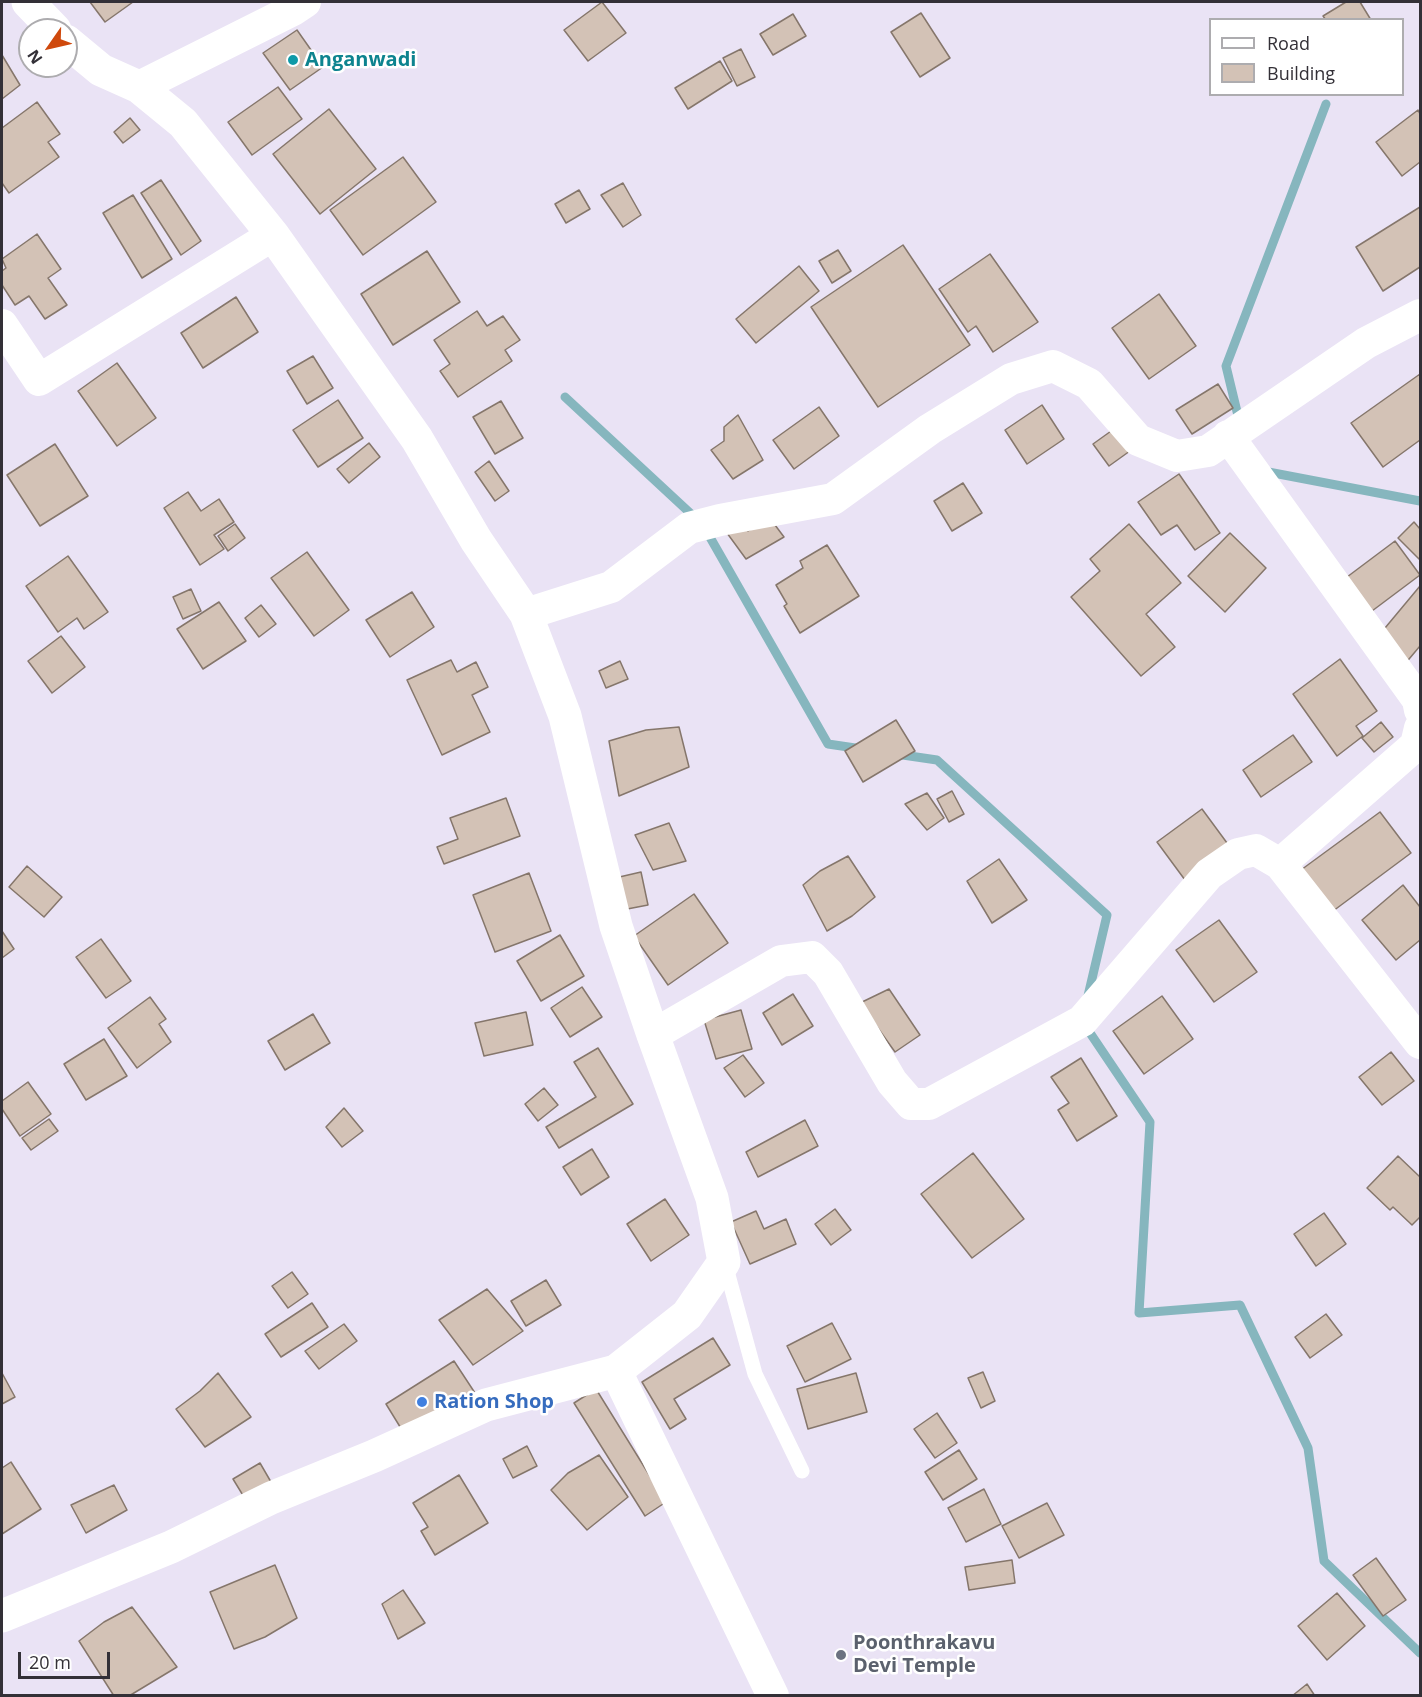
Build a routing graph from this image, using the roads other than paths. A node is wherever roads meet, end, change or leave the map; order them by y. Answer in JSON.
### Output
{"nodes":[{"id":1,"x":28,"y":2,"type":"edge"},
{"id":2,"x":305,"y":2,"type":"edge"},
{"id":3,"x":43,"y":18,"type":"edge"},
{"id":4,"x":78,"y":51,"type":"edge"},
{"id":5,"x":139,"y":87,"type":"junction"},
{"id":6,"x":273,"y":235,"type":"junction"},
{"id":7,"x":1420,"y":315,"type":"edge"},
{"id":8,"x":2,"y":325,"type":"edge"},
{"id":9,"x":1228,"y":436,"type":"junction"},
{"id":10,"x":525,"y":614,"type":"junction"},
{"id":11,"x":1420,"y":710,"type":"edge"},
{"id":12,"x":1420,"y":728,"type":"edge"},
{"id":13,"x":1280,"y":864,"type":"junction"},
{"id":14,"x":653,"y":1035,"type":"junction"},
{"id":15,"x":1420,"y":1043,"type":"edge"},
{"id":16,"x":724,"y":1262,"type":"junction"},
{"id":17,"x":616,"y":1371,"type":"junction"},
{"id":18,"x":802,"y":1471,"type":"dead end"},
{"id":19,"x":2,"y":1616,"type":"edge"},
{"id":20,"x":773,"y":1695,"type":"edge"}],
"edges":[{"from":1,"to":3,"type":"main road"},
{"from":2,"to":5,"type":"street"},
{"from":4,"to":5,"type":"main road"},
{"from":5,"to":6,"type":"main road"},
{"from":6,"to":8,"type":"street"},
{"from":6,"to":10,"type":"main road"},
{"from":7,"to":9,"type":"street"},
{"from":9,"to":10,"type":"street"},
{"from":9,"to":11,"type":"street"},
{"from":10,"to":14,"type":"main road"},
{"from":12,"to":13,"type":"street"},
{"from":13,"to":14,"type":"street"},
{"from":13,"to":15,"type":"street"},
{"from":14,"to":16,"type":"main road"},
{"from":16,"to":17,"type":"main road"},
{"from":16,"to":18,"type":"lane"},
{"from":17,"to":19,"type":"main road"},
{"from":17,"to":20,"type":"street"}]}
